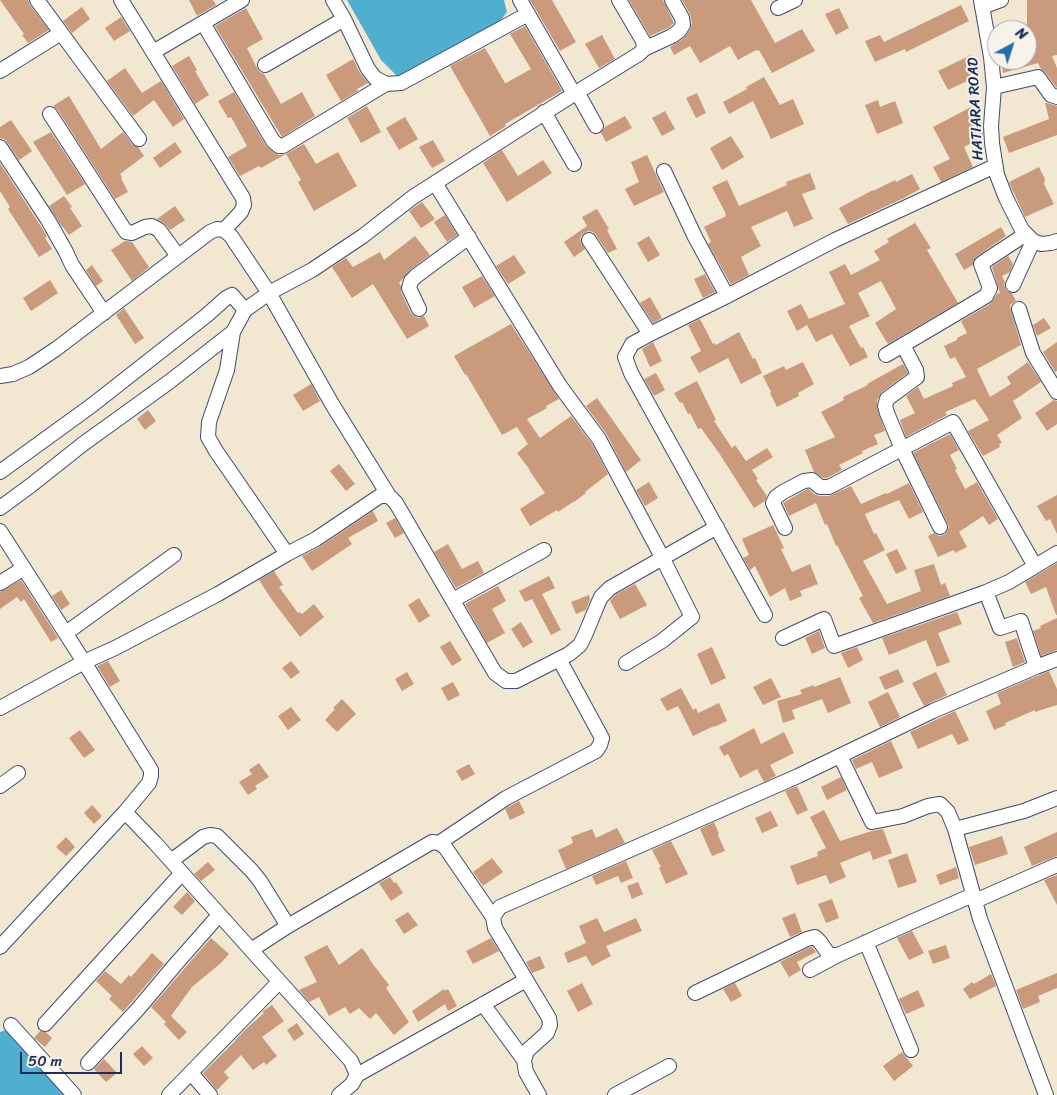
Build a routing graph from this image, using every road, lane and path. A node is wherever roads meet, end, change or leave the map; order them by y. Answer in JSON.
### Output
{"nodes":[{"id":1,"x":37,"y":0,"type":"edge"},
{"id":2,"x":121,"y":0,"type":"edge"},
{"id":3,"x":333,"y":0,"type":"edge"},
{"id":4,"x":520,"y":0,"type":"edge"},
{"id":5,"x":619,"y":0,"type":"edge"},
{"id":6,"x":672,"y":0,"type":"edge"},
{"id":7,"x":795,"y":0,"type":"edge"},
{"id":8,"x":1001,"y":0,"type":"edge"},
{"id":9,"x":233,"y":2,"type":"edge"},
{"id":10,"x":982,"y":4,"type":"edge"},
{"id":11,"x":778,"y":8,"type":"dead end"},
{"id":12,"x":528,"y":14,"type":"junction"},
{"id":13,"x":344,"y":19,"type":"junction"},
{"id":14,"x":203,"y":22,"type":"junction"},
{"id":15,"x":61,"y":33,"type":"junction"},
{"id":16,"x":644,"y":49,"type":"junction"},
{"id":17,"x":153,"y":52,"type":"junction"},
{"id":18,"x":265,"y":65,"type":"dead end"},
{"id":19,"x":0,"y":71,"type":"edge"},
{"id":20,"x":386,"y":84,"type":"junction"},
{"id":21,"x":994,"y":87,"type":"junction"},
{"id":22,"x":576,"y":93,"type":"junction"},
{"id":23,"x":1057,"y":97,"type":"edge"},
{"id":24,"x":544,"y":112,"type":"junction"},
{"id":25,"x":50,"y":114,"type":"dead end"},
{"id":26,"x":596,"y":126,"type":"dead end"},
{"id":27,"x":139,"y":139,"type":"dead end"},
{"id":28,"x":0,"y":147,"type":"edge"},
{"id":29,"x":574,"y":164,"type":"dead end"},
{"id":30,"x":995,"y":166,"type":"junction"},
{"id":31,"x":664,"y":171,"type":"dead end"},
{"id":32,"x":435,"y":182,"type":"junction"},
{"id":33,"x":224,"y":230,"type":"junction"},
{"id":34,"x":469,"y":237,"type":"junction"},
{"id":35,"x":1030,"y":237,"type":"junction"},
{"id":36,"x":589,"y":240,"type":"dead end"},
{"id":37,"x":1057,"y":241,"type":"edge"},
{"id":38,"x":178,"y":256,"type":"junction"},
{"id":39,"x":1014,"y":285,"type":"dead end"},
{"id":40,"x":269,"y":293,"type":"junction"},
{"id":41,"x":727,"y":296,"type":"junction"},
{"id":42,"x":418,"y":308,"type":"dead end"},
{"id":43,"x":1019,"y":309,"type":"dead end"},
{"id":44,"x":246,"y":310,"type":"junction"},
{"id":45,"x":104,"y":313,"type":"junction"},
{"id":46,"x":233,"y":332,"type":"junction"},
{"id":47,"x":650,"y":334,"type":"junction"},
{"id":48,"x":903,"y":345,"type":"junction"},
{"id":49,"x":886,"y":355,"type":"dead end"},
{"id":50,"x":0,"y":376,"type":"edge"},
{"id":51,"x":1057,"y":392,"type":"edge"},
{"id":52,"x":902,"y":449,"type":"junction"},
{"id":53,"x":0,"y":472,"type":"edge"},
{"id":54,"x":389,"y":496,"type":"junction"},
{"id":55,"x":0,"y":508,"type":"edge"},
{"id":56,"x":940,"y":527,"type":"dead end"},
{"id":57,"x":716,"y":528,"type":"junction"},
{"id":58,"x":785,"y":528,"type":"dead end"},
{"id":59,"x":0,"y":531,"type":"edge"},
{"id":60,"x":544,"y":550,"type":"dead end"},
{"id":61,"x":1057,"y":553,"type":"edge"},
{"id":62,"x":287,"y":554,"type":"junction"},
{"id":63,"x":174,"y":555,"type":"dead end"},
{"id":64,"x":662,"y":557,"type":"junction"},
{"id":65,"x":1035,"y":566,"type":"junction"},
{"id":66,"x":24,"y":568,"type":"junction"},
{"id":67,"x":0,"y":583,"type":"edge"},
{"id":68,"x":986,"y":592,"type":"junction"},
{"id":69,"x":453,"y":600,"type":"junction"},
{"id":70,"x":765,"y":615,"type":"dead end"},
{"id":71,"x":66,"y":634,"type":"junction"},
{"id":72,"x":782,"y":638,"type":"dead end"},
{"id":73,"x":559,"y":659,"type":"junction"},
{"id":74,"x":1057,"y":660,"type":"edge"},
{"id":75,"x":84,"y":662,"type":"junction"},
{"id":76,"x":626,"y":663,"type":"dead end"},
{"id":77,"x":1036,"y":667,"type":"junction"},
{"id":78,"x":0,"y":708,"type":"edge"},
{"id":79,"x":840,"y":756,"type":"junction"},
{"id":80,"x":18,"y":773,"type":"dead end"},
{"id":81,"x":0,"y":786,"type":"edge"},
{"id":82,"x":1057,"y":798,"type":"edge"},
{"id":83,"x":124,"y":812,"type":"junction"},
{"id":84,"x":955,"y":829,"type":"junction"},
{"id":85,"x":439,"y":843,"type":"junction"},
{"id":86,"x":171,"y":861,"type":"junction"},
{"id":87,"x":1057,"y":864,"type":"edge"},
{"id":88,"x":182,"y":873,"type":"junction"},
{"id":89,"x":974,"y":898,"type":"junction"},
{"id":90,"x":219,"y":915,"type":"junction"},
{"id":91,"x":493,"y":917,"type":"junction"},
{"id":92,"x":288,"y":926,"type":"junction"},
{"id":93,"x":866,"y":942,"type":"junction"},
{"id":94,"x":0,"y":947,"type":"edge"},
{"id":95,"x":251,"y":950,"type":"junction"},
{"id":96,"x":838,"y":955,"type":"junction"},
{"id":97,"x":810,"y":970,"type":"dead end"},
{"id":98,"x":526,"y":980,"type":"junction"},
{"id":99,"x":279,"y":982,"type":"junction"},
{"id":100,"x":696,"y":993,"type":"dead end"},
{"id":101,"x":484,"y":1004,"type":"junction"},
{"id":102,"x":11,"y":1024,"type":"dead end"},
{"id":103,"x":46,"y":1024,"type":"dead end"},
{"id":104,"x":911,"y":1050,"type":"dead end"},
{"id":105,"x":524,"y":1060,"type":"junction"},
{"id":106,"x":88,"y":1063,"type":"dead end"},
{"id":107,"x":669,"y":1066,"type":"dead end"},
{"id":108,"x":191,"y":1073,"type":"junction"},
{"id":109,"x":357,"y":1075,"type":"junction"},
{"id":110,"x":74,"y":1095,"type":"edge"},
{"id":111,"x":169,"y":1095,"type":"edge"},
{"id":112,"x":210,"y":1095,"type":"edge"},
{"id":113,"x":339,"y":1095,"type":"edge"},
{"id":114,"x":539,"y":1095,"type":"edge"},
{"id":115,"x":615,"y":1095,"type":"edge"},
{"id":116,"x":1046,"y":1095,"type":"edge"}],
"edges":[{"from":1,"to":15,"type":"street"},
{"from":2,"to":17,"type":"street"},
{"from":3,"to":13,"type":"street"},
{"from":4,"to":12,"type":"street"},
{"from":5,"to":16,"type":"street"},
{"from":6,"to":16,"type":"street"},
{"from":7,"to":11,"type":"street"},
{"from":8,"to":10,"type":"street"},
{"from":9,"to":14,"type":"street"},
{"from":10,"to":21,"type":"street","name":"HATIARA ROAD"},
{"from":12,"to":20,"type":"street"},
{"from":12,"to":22,"type":"street"},
{"from":13,"to":18,"type":"street"},
{"from":13,"to":20,"type":"street"},
{"from":14,"to":17,"type":"street"},
{"from":14,"to":20,"type":"street"},
{"from":15,"to":19,"type":"street"},
{"from":15,"to":27,"type":"street"},
{"from":16,"to":22,"type":"street"},
{"from":17,"to":33,"type":"street"},
{"from":21,"to":23,"type":"street"},
{"from":21,"to":30,"type":"street","name":"HATIARA ROAD"},
{"from":22,"to":24,"type":"street"},
{"from":22,"to":26,"type":"street"},
{"from":24,"to":29,"type":"street"},
{"from":24,"to":32,"type":"street"},
{"from":25,"to":38,"type":"street"},
{"from":28,"to":45,"type":"street"},
{"from":30,"to":35,"type":"street","name":"HATIARA ROAD"},
{"from":30,"to":41,"type":"street"},
{"from":31,"to":41,"type":"street"},
{"from":32,"to":34,"type":"street"},
{"from":32,"to":40,"type":"street"},
{"from":33,"to":38,"type":"street"},
{"from":33,"to":40,"type":"street"},
{"from":34,"to":42,"type":"street"},
{"from":34,"to":64,"type":"street"},
{"from":35,"to":37,"type":"street"},
{"from":35,"to":39,"type":"street"},
{"from":35,"to":48,"type":"street"},
{"from":36,"to":47,"type":"street"},
{"from":38,"to":45,"type":"street"},
{"from":40,"to":44,"type":"street"},
{"from":40,"to":54,"type":"street"},
{"from":41,"to":47,"type":"street"},
{"from":43,"to":51,"type":"street"},
{"from":44,"to":46,"type":"street"},
{"from":44,"to":53,"type":"street"},
{"from":45,"to":50,"type":"street"},
{"from":46,"to":55,"type":"street"},
{"from":46,"to":62,"type":"street"},
{"from":47,"to":57,"type":"street"},
{"from":48,"to":49,"type":"street"},
{"from":48,"to":52,"type":"street"},
{"from":52,"to":56,"type":"street"},
{"from":52,"to":58,"type":"street"},
{"from":52,"to":65,"type":"street"},
{"from":54,"to":62,"type":"street"},
{"from":54,"to":69,"type":"street"},
{"from":57,"to":64,"type":"street"},
{"from":57,"to":70,"type":"street"},
{"from":59,"to":66,"type":"street"},
{"from":60,"to":69,"type":"street"},
{"from":61,"to":65,"type":"street"},
{"from":62,"to":75,"type":"street"},
{"from":63,"to":71,"type":"street"},
{"from":64,"to":73,"type":"street"},
{"from":64,"to":76,"type":"street"},
{"from":65,"to":68,"type":"street"},
{"from":66,"to":67,"type":"street"},
{"from":66,"to":71,"type":"street"},
{"from":68,"to":72,"type":"street"},
{"from":68,"to":77,"type":"street"},
{"from":69,"to":73,"type":"street"},
{"from":71,"to":75,"type":"street"},
{"from":73,"to":85,"type":"street"},
{"from":74,"to":77,"type":"street"},
{"from":75,"to":78,"type":"street"},
{"from":75,"to":83,"type":"street"},
{"from":77,"to":79,"type":"street"},
{"from":79,"to":84,"type":"street"},
{"from":79,"to":91,"type":"street"},
{"from":80,"to":81,"type":"street"},
{"from":82,"to":84,"type":"street"},
{"from":83,"to":86,"type":"street"},
{"from":83,"to":94,"type":"street"},
{"from":84,"to":89,"type":"street"},
{"from":85,"to":91,"type":"street"},
{"from":85,"to":92,"type":"street"},
{"from":86,"to":88,"type":"street"},
{"from":86,"to":92,"type":"street"},
{"from":87,"to":89,"type":"street"},
{"from":88,"to":90,"type":"street"},
{"from":88,"to":103,"type":"street"},
{"from":89,"to":93,"type":"street"},
{"from":89,"to":116,"type":"street"},
{"from":90,"to":95,"type":"street"},
{"from":90,"to":106,"type":"street"},
{"from":91,"to":98,"type":"street"},
{"from":92,"to":95,"type":"street"},
{"from":93,"to":96,"type":"street"},
{"from":93,"to":104,"type":"street"},
{"from":95,"to":99,"type":"street"},
{"from":96,"to":97,"type":"street"},
{"from":96,"to":100,"type":"street"},
{"from":98,"to":101,"type":"street"},
{"from":98,"to":105,"type":"street"},
{"from":99,"to":108,"type":"street"},
{"from":99,"to":109,"type":"street"},
{"from":101,"to":105,"type":"street"},
{"from":101,"to":109,"type":"street"},
{"from":102,"to":110,"type":"street"},
{"from":105,"to":114,"type":"street"},
{"from":107,"to":115,"type":"street"},
{"from":108,"to":111,"type":"street"},
{"from":108,"to":112,"type":"street"},
{"from":109,"to":113,"type":"street"}]}
